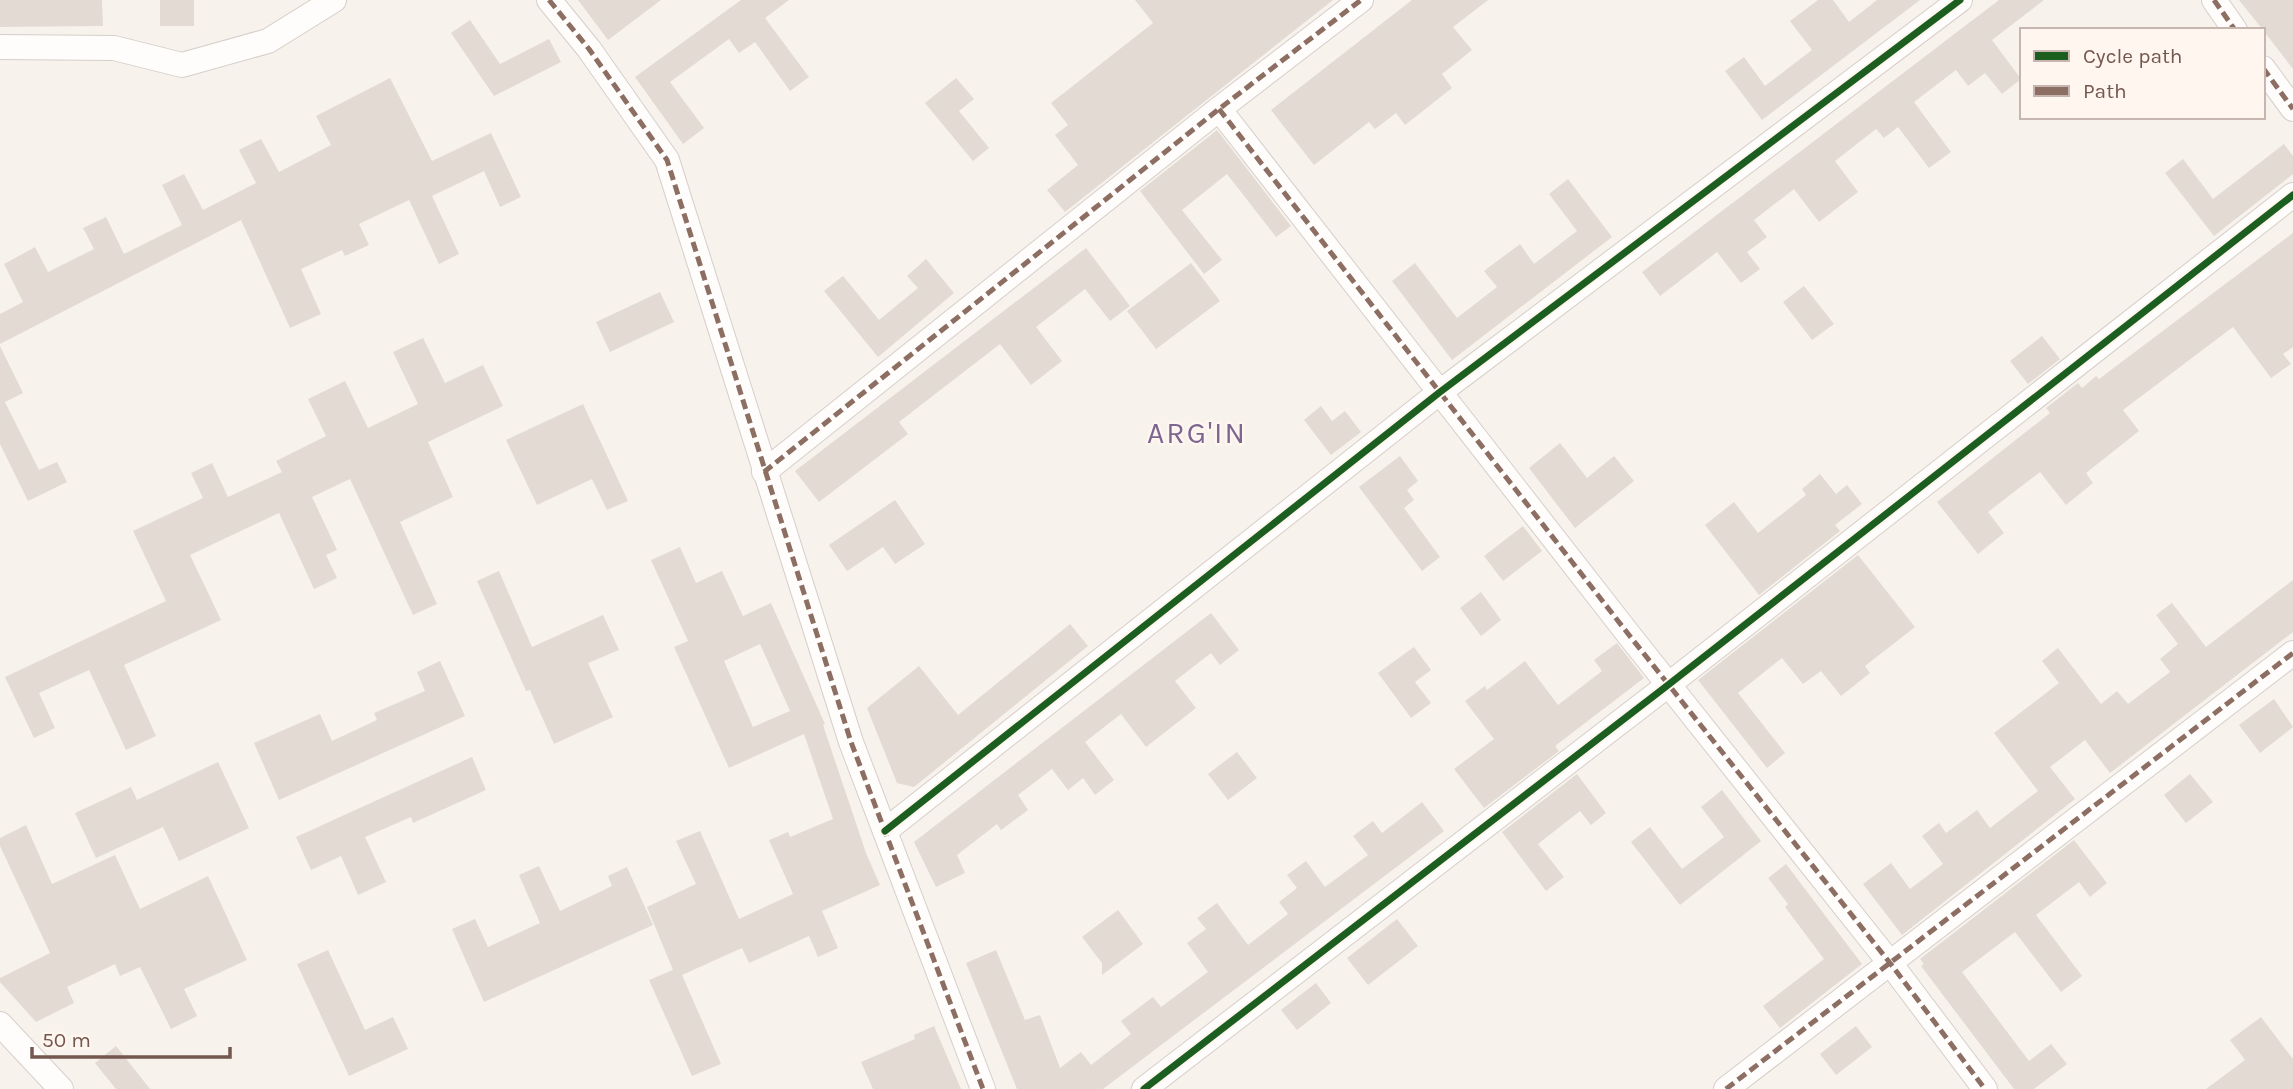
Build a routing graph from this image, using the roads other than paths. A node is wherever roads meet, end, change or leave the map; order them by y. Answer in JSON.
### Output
{"nodes":[{"id":1,"x":334,"y":0,"type":"edge"},
{"id":2,"x":550,"y":0,"type":"edge"},
{"id":3,"x":1362,"y":0,"type":"edge"},
{"id":4,"x":1960,"y":0,"type":"edge"},
{"id":5,"x":2214,"y":0,"type":"edge"},
{"id":6,"x":2234,"y":28,"type":"edge"},
{"id":7,"x":0,"y":47,"type":"edge"},
{"id":8,"x":2265,"y":71,"type":"edge"},
{"id":9,"x":1219,"y":108,"type":"junction"},
{"id":10,"x":2293,"y":109,"type":"edge"},
{"id":11,"x":2293,"y":195,"type":"edge"},
{"id":12,"x":1440,"y":392,"type":"junction"},
{"id":13,"x":764,"y":472,"type":"junction"},
{"id":14,"x":2293,"y":653,"type":"edge"},
{"id":15,"x":1668,"y":685,"type":"junction"},
{"id":16,"x":885,"y":831,"type":"junction"},
{"id":17,"x":1890,"y":963,"type":"junction"},
{"id":18,"x":0,"y":1024,"type":"edge"},
{"id":19,"x":61,"y":1089,"type":"edge"},
{"id":20,"x":983,"y":1089,"type":"edge"},
{"id":21,"x":1144,"y":1089,"type":"edge"},
{"id":22,"x":1726,"y":1089,"type":"edge"},
{"id":23,"x":1985,"y":1089,"type":"edge"}],
"edges":[{"from":1,"to":7,"type":"street"},
{"from":2,"to":13,"type":"street"},
{"from":3,"to":9,"type":"street"},
{"from":4,"to":12,"type":"street"},
{"from":5,"to":6,"type":"street"},
{"from":8,"to":10,"type":"street"},
{"from":9,"to":12,"type":"street"},
{"from":9,"to":13,"type":"street"},
{"from":11,"to":15,"type":"street"},
{"from":12,"to":15,"type":"street"},
{"from":12,"to":16,"type":"street"},
{"from":13,"to":16,"type":"street"},
{"from":14,"to":17,"type":"street"},
{"from":15,"to":17,"type":"street"},
{"from":15,"to":21,"type":"street"},
{"from":16,"to":20,"type":"street"},
{"from":17,"to":22,"type":"street"},
{"from":17,"to":23,"type":"street"},
{"from":18,"to":19,"type":"street"}]}
